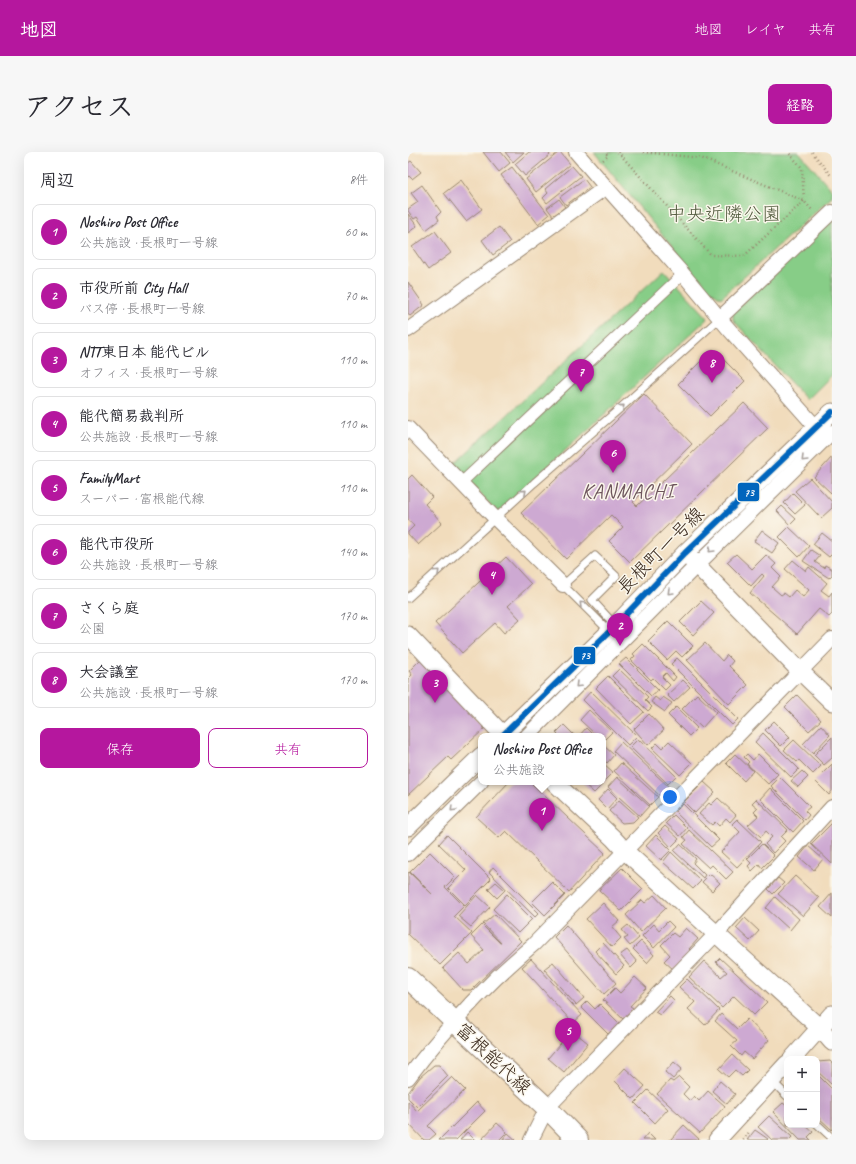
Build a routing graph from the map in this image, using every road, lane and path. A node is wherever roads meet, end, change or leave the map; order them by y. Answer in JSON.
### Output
{"nodes":[{"id":1,"x":576,"y":152,"type":"edge"},
{"id":2,"x":612,"y":152,"type":"edge"},
{"id":3,"x":618,"y":152,"type":"edge"},
{"id":4,"x":643,"y":152,"type":"edge"},
{"id":5,"x":788,"y":152,"type":"edge"},
{"id":6,"x":812,"y":152,"type":"edge"},
{"id":7,"x":608,"y":156,"type":"dead end"},
{"id":8,"x":832,"y":177,"type":"edge"},
{"id":9,"x":606,"y":187,"type":"junction"},
{"id":10,"x":804,"y":201,"type":"junction"},
{"id":11,"x":832,"y":212,"type":"edge"},
{"id":12,"x":683,"y":274,"type":"junction"},
{"id":13,"x":720,"y":318,"type":"junction"},
{"id":14,"x":408,"y":330,"type":"edge"},
{"id":15,"x":832,"y":412,"type":"edge"},
{"id":16,"x":408,"y":428,"type":"edge"},
{"id":17,"x":824,"y":433,"type":"edge"},
{"id":18,"x":461,"y":483,"type":"junction"},
{"id":19,"x":495,"y":518,"type":"junction"},
{"id":20,"x":685,"y":553,"type":"junction"},
{"id":21,"x":697,"y":564,"type":"junction"},
{"id":22,"x":563,"y":585,"type":"junction"},
{"id":23,"x":408,"y":598,"type":"edge"},
{"id":24,"x":612,"y":628,"type":"junction"},
{"id":25,"x":408,"y":635,"type":"edge"},
{"id":26,"x":832,"y":639,"type":"edge"},
{"id":27,"x":800,"y":671,"type":"junction"},
{"id":28,"x":832,"y":702,"type":"edge"},
{"id":29,"x":500,"y":733,"type":"edge"},
{"id":30,"x":506,"y":733,"type":"edge"},
{"id":31,"x":530,"y":733,"type":"edge"},
{"id":32,"x":478,"y":759,"type":"edge"},
{"id":33,"x":478,"y":785,"type":"edge"},
{"id":34,"x":557,"y":785,"type":"edge"},
{"id":35,"x":832,"y":807,"type":"edge"},
{"id":36,"x":408,"y":827,"type":"edge"},
{"id":37,"x":625,"y":851,"type":"junction"},
{"id":38,"x":408,"y":854,"type":"edge"},
{"id":39,"x":716,"y":934,"type":"junction"},
{"id":40,"x":408,"y":978,"type":"edge"},
{"id":41,"x":832,"y":1014,"type":"edge"},
{"id":42,"x":455,"y":1021,"type":"junction"},
{"id":43,"x":820,"y":1028,"type":"junction"},
{"id":44,"x":832,"y":1042,"type":"edge"},
{"id":45,"x":795,"y":1056,"type":"edge"},
{"id":46,"x":784,"y":1067,"type":"edge"},
{"id":47,"x":408,"y":1078,"type":"edge"},
{"id":48,"x":771,"y":1081,"type":"junction"},
{"id":49,"x":784,"y":1093,"type":"edge"},
{"id":50,"x":547,"y":1108,"type":"junction"},
{"id":51,"x":820,"y":1127,"type":"edge"},
{"id":52,"x":832,"y":1138,"type":"edge"},
{"id":53,"x":531,"y":1140,"type":"edge"},
{"id":54,"x":578,"y":1140,"type":"edge"},
{"id":55,"x":717,"y":1140,"type":"edge"}],
"edges":[{"from":1,"to":9,"type":"street"},
{"from":2,"to":7,"type":"path"},
{"from":3,"to":10,"type":"path"},
{"from":4,"to":10,"type":"path"},
{"from":5,"to":10,"type":"path"},
{"from":6,"to":8,"type":"path"},
{"from":9,"to":12,"type":"street"},
{"from":9,"to":14,"type":"street"},
{"from":11,"to":13,"type":"street"},
{"from":12,"to":13,"type":"street"},
{"from":12,"to":18,"type":"street"},
{"from":13,"to":17,"type":"street"},
{"from":19,"to":13,"type":"lane","one_way":true},
{"from":15,"to":17,"type":"street","name":"長根町一号線"},
{"from":16,"to":18,"type":"street"},
{"from":17,"to":20,"type":"street","name":"長根町一号線"},
{"from":17,"to":21,"type":"street","one_way":true},
{"from":18,"to":19,"type":"street"},
{"from":19,"to":22,"type":"street"},
{"from":23,"to":19,"type":"lane","one_way":true},
{"from":20,"to":21,"type":"street"},
{"from":20,"to":24,"type":"street","name":"長根町一号線"},
{"from":21,"to":27,"type":"street"},
{"from":21,"to":31,"type":"street","one_way":true},
{"from":24,"to":22,"type":"lane","one_way":true},
{"from":22,"to":24,"type":"lane"},
{"from":24,"to":30,"type":"street","name":"長根町一号線"},
{"from":25,"to":29,"type":"street"},
{"from":26,"to":27,"type":"street"},
{"from":27,"to":28,"type":"street"},
{"from":27,"to":37,"type":"street"},
{"from":32,"to":36,"type":"street"},
{"from":33,"to":38,"type":"street","one_way":true},
{"from":34,"to":37,"type":"street"},
{"from":35,"to":39,"type":"street"},
{"from":37,"to":39,"type":"street"},
{"from":37,"to":42,"type":"street"},
{"from":39,"to":43,"type":"street"},
{"from":39,"to":50,"type":"street"},
{"from":40,"to":42,"type":"main road","name":"富根能代線"},
{"from":41,"to":43,"type":"street"},
{"from":42,"to":47,"type":"street"},
{"from":42,"to":50,"type":"main road","name":"富根能代線"},
{"from":43,"to":44,"type":"street"},
{"from":43,"to":45,"type":"street"},
{"from":46,"to":48,"type":"street"},
{"from":48,"to":49,"type":"lane"},
{"from":48,"to":55,"type":"street"},
{"from":50,"to":53,"type":"street"},
{"from":50,"to":54,"type":"main road","name":"富根能代線"},
{"from":51,"to":52,"type":"lane"}]}
